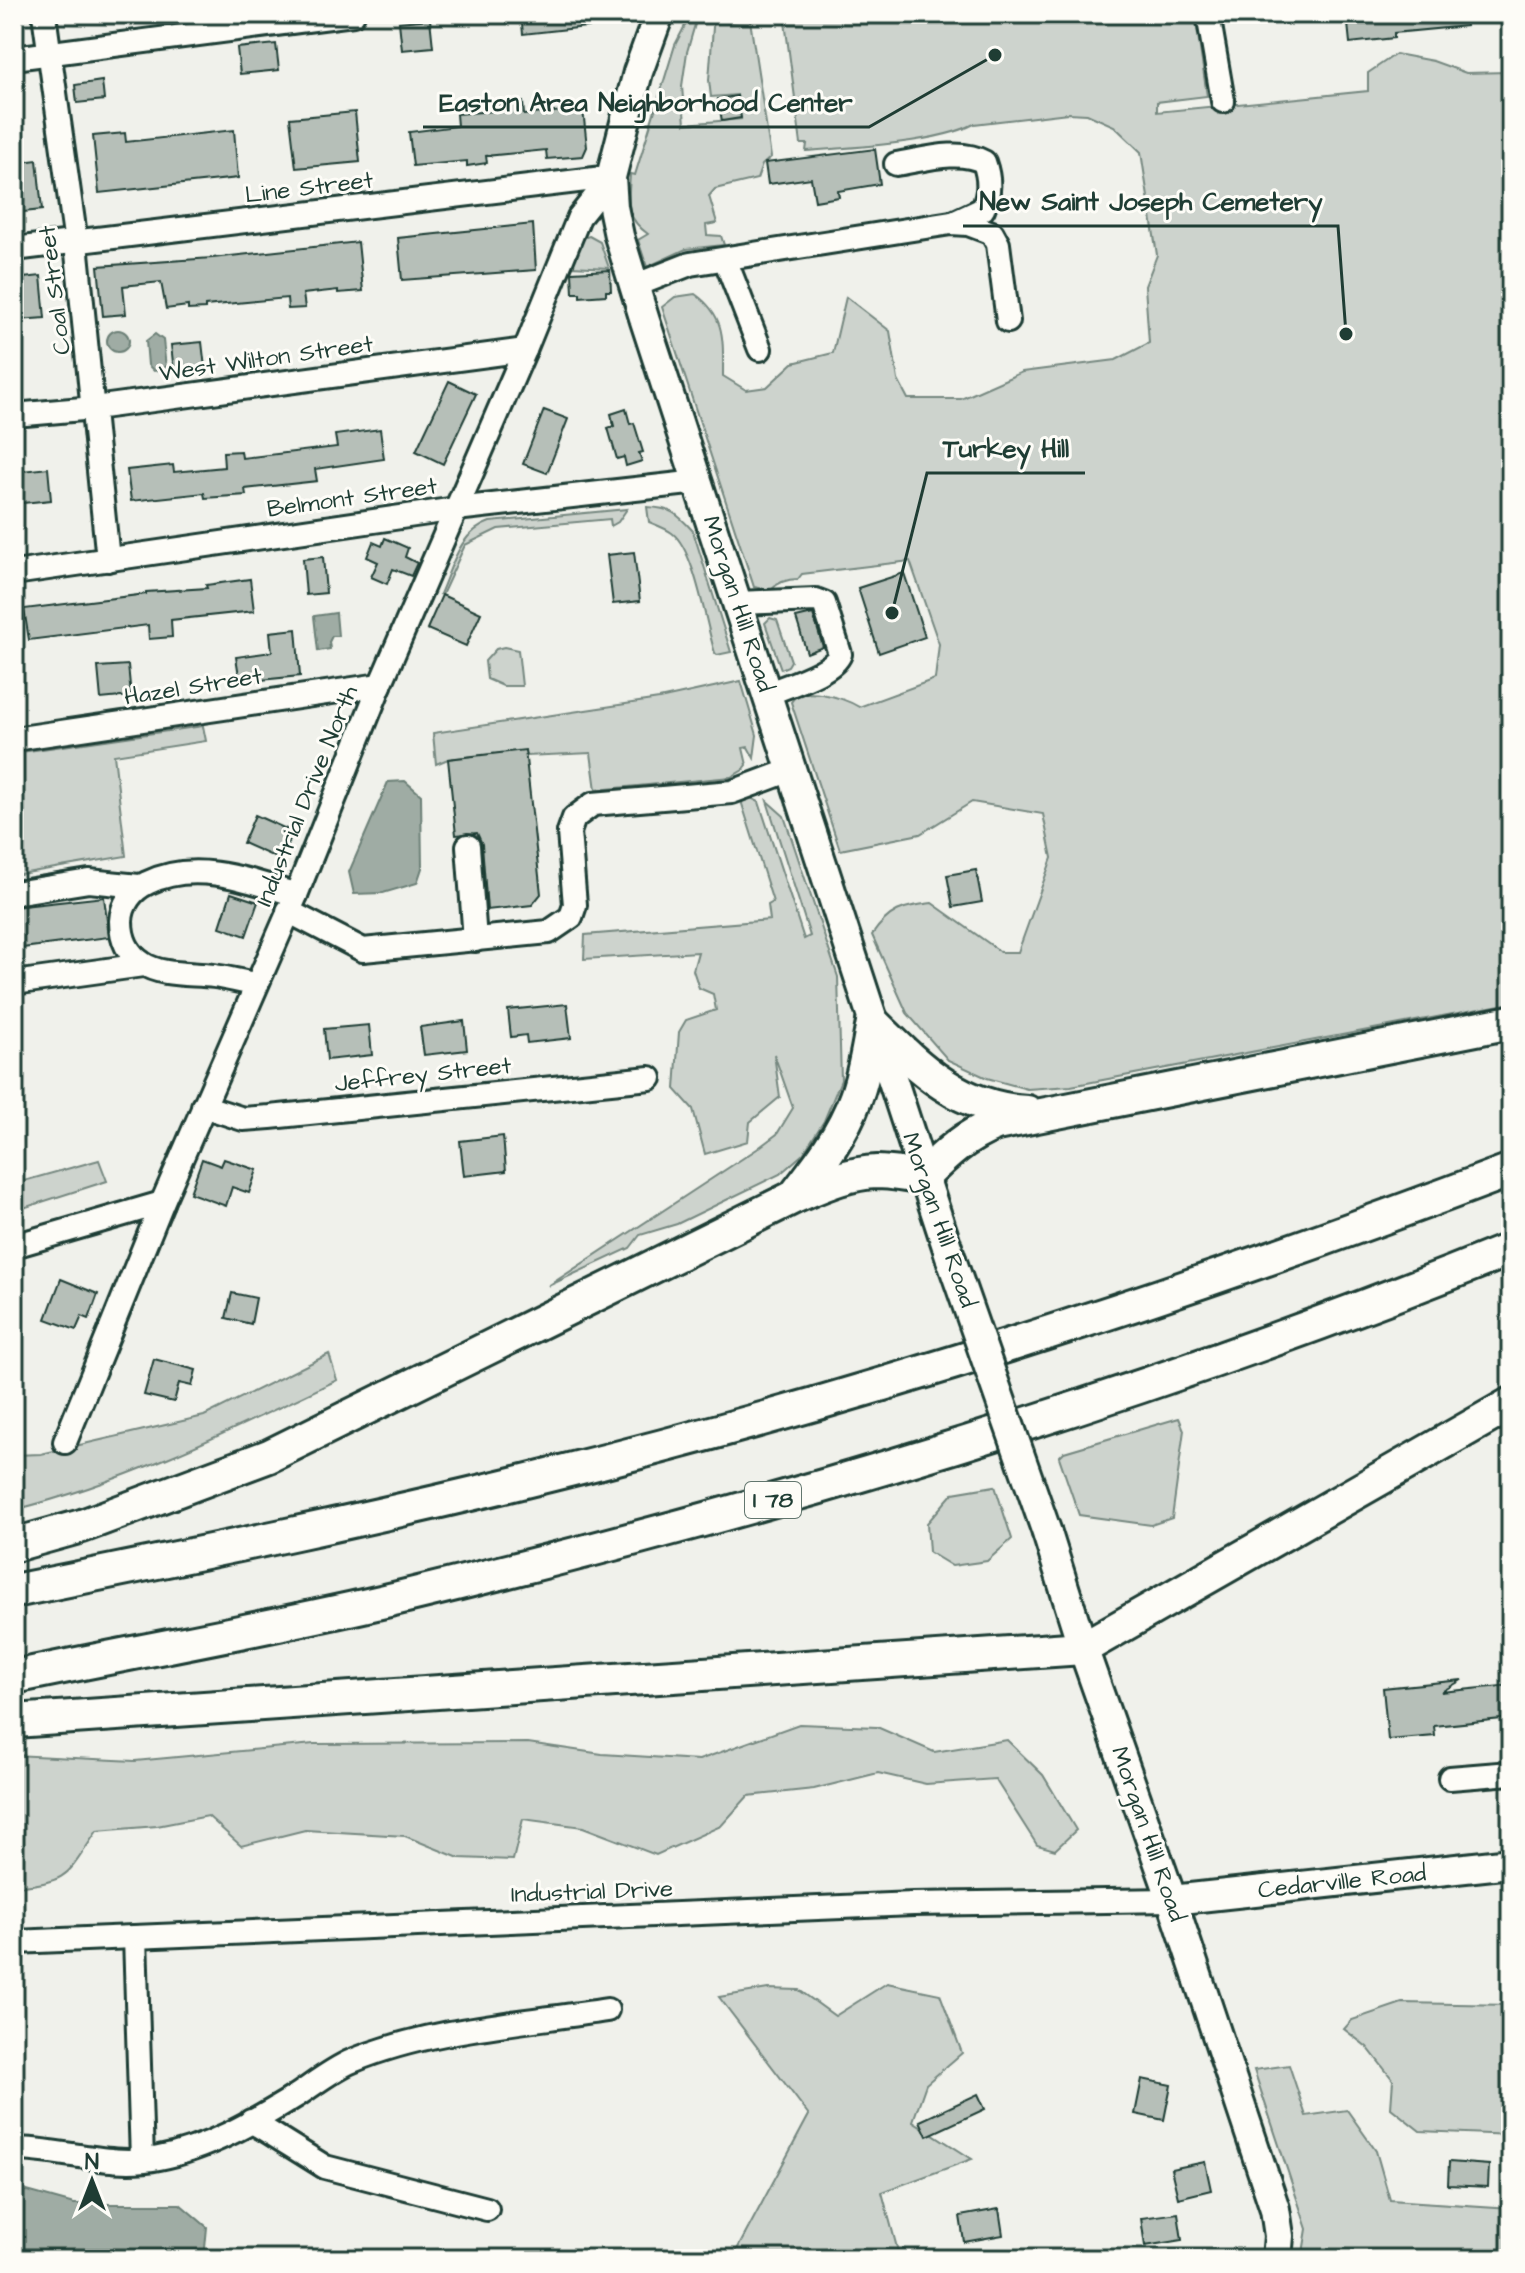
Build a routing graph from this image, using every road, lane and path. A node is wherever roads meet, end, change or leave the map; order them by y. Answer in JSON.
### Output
{"nodes":[{"id":1,"x":44,"y":14,"type":"edge"},
{"id":2,"x":353,"y":14,"type":"edge"},
{"id":3,"x":659,"y":14,"type":"edge"},
{"id":4,"x":1208,"y":14,"type":"edge"},
{"id":5,"x":48,"y":54,"type":"junction"},
{"id":6,"x":14,"y":58,"type":"edge"},
{"id":7,"x":1223,"y":101,"type":"dead end"},
{"id":8,"x":896,"y":164,"type":"dead end"},
{"id":9,"x":611,"y":177,"type":"junction"},
{"id":10,"x":951,"y":223,"type":"junction"},
{"id":11,"x":76,"y":243,"type":"junction"},
{"id":12,"x":14,"y":249,"type":"edge"},
{"id":13,"x":725,"y":259,"type":"junction"},
{"id":14,"x":634,"y":286,"type":"junction"},
{"id":15,"x":1008,"y":321,"type":"dead end"},
{"id":16,"x":760,"y":349,"type":"dead end"},
{"id":17,"x":525,"y":350,"type":"junction"},
{"id":18,"x":94,"y":408,"type":"junction"},
{"id":19,"x":14,"y":415,"type":"edge"},
{"id":20,"x":698,"y":482,"type":"junction"},
{"id":21,"x":456,"y":509,"type":"junction"},
{"id":22,"x":108,"y":560,"type":"junction"},
{"id":23,"x":14,"y":573,"type":"edge"},
{"id":24,"x":737,"y":603,"type":"junction"},
{"id":25,"x":380,"y":685,"type":"junction"},
{"id":26,"x":767,"y":694,"type":"junction"},
{"id":27,"x":14,"y":739,"type":"edge"},
{"id":28,"x":791,"y":770,"type":"junction"},
{"id":29,"x":468,"y":846,"type":"dead end"},
{"id":30,"x":139,"y":886,"type":"junction"},
{"id":31,"x":14,"y":893,"type":"edge"},
{"id":32,"x":292,"y":903,"type":"junction"},
{"id":33,"x":475,"y":940,"type":"junction"},
{"id":34,"x":143,"y":965,"type":"junction"},
{"id":35,"x":14,"y":983,"type":"edge"},
{"id":36,"x":256,"y":984,"type":"junction"},
{"id":37,"x":1511,"y":1022,"type":"edge"},
{"id":38,"x":873,"y":1023,"type":"junction"},
{"id":39,"x":650,"y":1078,"type":"dead end"},
{"id":40,"x":203,"y":1106,"type":"junction"},
{"id":41,"x":1050,"y":1113,"type":"junction"},
{"id":42,"x":1511,"y":1170,"type":"edge"},
{"id":43,"x":923,"y":1177,"type":"junction"},
{"id":44,"x":794,"y":1197,"type":"junction"},
{"id":45,"x":162,"y":1203,"type":"junction"},
{"id":46,"x":14,"y":1246,"type":"edge"},
{"id":47,"x":1511,"y":1249,"type":"edge"},
{"id":48,"x":1511,"y":1404,"type":"edge"},
{"id":49,"x":65,"y":1442,"type":"dead end"},
{"id":50,"x":14,"y":1545,"type":"edge"},
{"id":51,"x":14,"y":1591,"type":"edge"},
{"id":52,"x":1083,"y":1648,"type":"junction"},
{"id":53,"x":14,"y":1677,"type":"edge"},
{"id":54,"x":14,"y":1721,"type":"edge"},
{"id":55,"x":1511,"y":1773,"type":"edge"},
{"id":56,"x":1450,"y":1778,"type":"dead end"},
{"id":57,"x":1511,"y":1863,"type":"edge"},
{"id":58,"x":1172,"y":1900,"type":"junction"},
{"id":59,"x":135,"y":1937,"type":"junction"},
{"id":60,"x":14,"y":1942,"type":"edge"},
{"id":61,"x":607,"y":2010,"type":"dead end"},
{"id":62,"x":251,"y":2121,"type":"junction"},
{"id":63,"x":14,"y":2149,"type":"edge"},
{"id":64,"x":142,"y":2160,"type":"junction"},
{"id":65,"x":487,"y":2209,"type":"dead end"},
{"id":66,"x":1277,"y":2259,"type":"edge"}],
"edges":[{"from":1,"to":5,"type":"street","name":"Coal Street"},
{"from":2,"to":5,"type":"street"},
{"from":3,"to":9,"type":"main road","name":"Morgan Hill Road"},
{"from":4,"to":7,"type":"street"},
{"from":5,"to":6,"type":"street"},
{"from":5,"to":11,"type":"street","name":"Coal Street"},
{"from":8,"to":10,"type":"street"},
{"from":9,"to":11,"type":"street","name":"Line Street"},
{"from":9,"to":14,"type":"main road","name":"Morgan Hill Road"},
{"from":9,"to":17,"type":"street","name":"Industrial Drive North"},
{"from":10,"to":13,"type":"street"},
{"from":10,"to":15,"type":"street"},
{"from":11,"to":12,"type":"street","name":"Line Street"},
{"from":11,"to":18,"type":"street","name":"Coal Street"},
{"from":13,"to":14,"type":"street"},
{"from":13,"to":16,"type":"street"},
{"from":14,"to":20,"type":"main road","name":"Morgan Hill Road"},
{"from":17,"to":18,"type":"street","name":"West Wilton Street"},
{"from":17,"to":21,"type":"street","name":"Industrial Drive North"},
{"from":18,"to":19,"type":"street","name":"West Wilton Street"},
{"from":18,"to":22,"type":"street","name":"Coal Street"},
{"from":20,"to":21,"type":"street","name":"Belmont Street"},
{"from":20,"to":24,"type":"main road","name":"Morgan Hill Road"},
{"from":21,"to":22,"type":"street","name":"Belmont Street"},
{"from":21,"to":25,"type":"street","name":"Industrial Drive North"},
{"from":22,"to":23,"type":"street","name":"Belmont Street"},
{"from":24,"to":26,"type":"main road","name":"Morgan Hill Road"},
{"from":24,"to":26,"type":"street"},
{"from":25,"to":27,"type":"street","name":"Hazel Street"},
{"from":25,"to":32,"type":"street","name":"Industrial Drive North"},
{"from":26,"to":28,"type":"main road","name":"Morgan Hill Road"},
{"from":28,"to":33,"type":"street"},
{"from":28,"to":38,"type":"main road","name":"Morgan Hill Road"},
{"from":29,"to":33,"type":"street"},
{"from":30,"to":31,"type":"street"},
{"from":30,"to":32,"type":"street"},
{"from":30,"to":34,"type":"street"},
{"from":32,"to":33,"type":"street"},
{"from":32,"to":36,"type":"street","name":"Industrial Drive North"},
{"from":34,"to":35,"type":"street"},
{"from":34,"to":36,"type":"street"},
{"from":36,"to":40,"type":"street","name":"Industrial Drive North"},
{"from":37,"to":41,"type":"highway"},
{"from":38,"to":41,"type":"highway"},
{"from":38,"to":43,"type":"main road","name":"Morgan Hill Road"},
{"from":38,"to":44,"type":"highway"},
{"from":39,"to":40,"type":"street","name":"Jeffrey Street"},
{"from":40,"to":45,"type":"street","name":"Industrial Drive North"},
{"from":41,"to":43,"type":"highway"},
{"from":42,"to":51,"type":"highway"},
{"from":43,"to":44,"type":"highway"},
{"from":43,"to":52,"type":"main road","name":"Morgan Hill Road","bridge":true},
{"from":44,"to":50,"type":"highway"},
{"from":45,"to":46,"type":"street"},
{"from":45,"to":49,"type":"street","name":"Industrial Drive North"},
{"from":47,"to":53,"type":"highway","number":"I 78"},
{"from":48,"to":52,"type":"highway"},
{"from":52,"to":54,"type":"highway"},
{"from":52,"to":58,"type":"main road","name":"Morgan Hill Road"},
{"from":55,"to":56,"type":"street"},
{"from":57,"to":58,"type":"main road","name":"Cedarville Road"},
{"from":58,"to":59,"type":"street","name":"Industrial Drive"},
{"from":58,"to":66,"type":"main road","name":"Morgan Hill Road"},
{"from":59,"to":60,"type":"street","name":"Industrial Drive"},
{"from":59,"to":64,"type":"street"},
{"from":61,"to":62,"type":"street"},
{"from":62,"to":64,"type":"street"},
{"from":62,"to":65,"type":"street"},
{"from":63,"to":64,"type":"street"}]}
